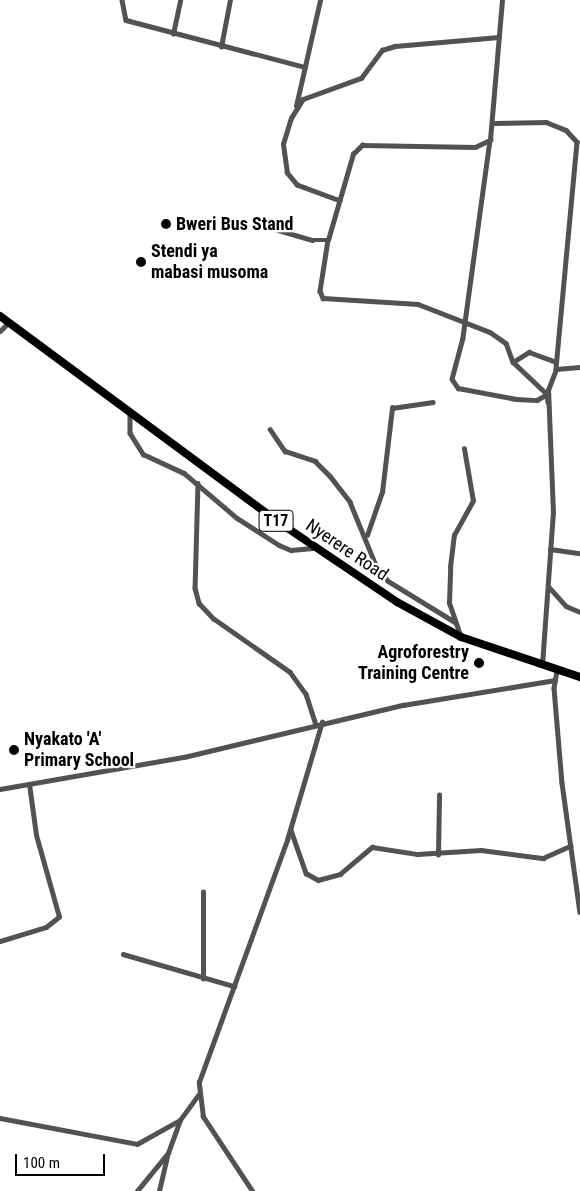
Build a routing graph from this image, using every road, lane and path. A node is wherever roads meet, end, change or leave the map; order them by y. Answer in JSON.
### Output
{"nodes":[{"id":1,"x":122,"y":0,"type":"edge"},
{"id":2,"x":180,"y":0,"type":"edge"},
{"id":3,"x":230,"y":0,"type":"edge"},
{"id":4,"x":320,"y":0,"type":"edge"},
{"id":5,"x":502,"y":0,"type":"edge"},
{"id":6,"x":174,"y":34,"type":"junction"},
{"id":7,"x":499,"y":37,"type":"junction"},
{"id":8,"x":221,"y":47,"type":"junction"},
{"id":9,"x":304,"y":67,"type":"junction"},
{"id":10,"x":296,"y":107,"type":"junction"},
{"id":11,"x":495,"y":123,"type":"junction"},
{"id":12,"x":578,"y":138,"type":"edge"},
{"id":13,"x":490,"y":140,"type":"junction"},
{"id":14,"x":340,"y":201,"type":"junction"},
{"id":15,"x":268,"y":227,"type":"dead end"},
{"id":16,"x":328,"y":240,"type":"junction"},
{"id":17,"x":0,"y":316,"type":"edge"},
{"id":18,"x":9,"y":322,"type":"junction"},
{"id":19,"x":464,"y":325,"type":"junction"},
{"id":20,"x":0,"y":331,"type":"edge"},
{"id":21,"x":554,"y":361,"type":"junction"},
{"id":22,"x":513,"y":362,"type":"junction"},
{"id":23,"x":580,"y":367,"type":"edge"},
{"id":24,"x":556,"y":369,"type":"junction"},
{"id":25,"x":547,"y":394,"type":"junction"},
{"id":26,"x":433,"y":402,"type":"dead end"},
{"id":27,"x":548,"y":402,"type":"junction"},
{"id":28,"x":130,"y":413,"type":"junction"},
{"id":29,"x":270,"y":429,"type":"dead end"},
{"id":30,"x":464,"y":449,"type":"dead end"},
{"id":31,"x":198,"y":483,"type":"junction"},
{"id":32,"x":366,"y":535,"type":"junction"},
{"id":33,"x":315,"y":548,"type":"junction"},
{"id":34,"x":550,"y":550,"type":"junction"},
{"id":35,"x":580,"y":553,"type":"edge"},
{"id":36,"x":549,"y":587,"type":"junction"},
{"id":37,"x":580,"y":612,"type":"edge"},
{"id":38,"x":455,"y":622,"type":"junction"},
{"id":39,"x":461,"y":636,"type":"junction"},
{"id":40,"x":542,"y":667,"type":"junction"},
{"id":41,"x":557,"y":671,"type":"junction"},
{"id":42,"x":580,"y":677,"type":"edge"},
{"id":43,"x":555,"y":680,"type":"junction"},
{"id":44,"x":319,"y":723,"type":"junction"},
{"id":45,"x":29,"y":784,"type":"junction"},
{"id":46,"x":0,"y":789,"type":"edge"},
{"id":47,"x":439,"y":795,"type":"dead end"},
{"id":48,"x":291,"y":828,"type":"junction"},
{"id":49,"x":570,"y":846,"type":"junction"},
{"id":50,"x":438,"y":855,"type":"junction"},
{"id":51,"x":203,"y":892,"type":"dead end"},
{"id":52,"x":580,"y":912,"type":"edge"},
{"id":53,"x":0,"y":941,"type":"edge"},
{"id":54,"x":123,"y":954,"type":"dead end"},
{"id":55,"x":203,"y":979,"type":"junction"},
{"id":56,"x":234,"y":986,"type":"junction"},
{"id":57,"x":199,"y":1094,"type":"junction"},
{"id":58,"x":0,"y":1118,"type":"edge"},
{"id":59,"x":180,"y":1120,"type":"junction"},
{"id":60,"x":168,"y":1153,"type":"junction"},
{"id":61,"x":137,"y":1191,"type":"edge"},
{"id":62,"x":158,"y":1191,"type":"edge"},
{"id":63,"x":252,"y":1191,"type":"edge"}],
"edges":[{"from":1,"to":6,"type":"street"},
{"from":2,"to":6,"type":"street"},
{"from":3,"to":8,"type":"street"},
{"from":4,"to":9,"type":"street"},
{"from":5,"to":7,"type":"street"},
{"from":6,"to":8,"type":"street"},
{"from":7,"to":10,"type":"street"},
{"from":7,"to":11,"type":"street"},
{"from":8,"to":9,"type":"street"},
{"from":9,"to":10,"type":"street"},
{"from":10,"to":14,"type":"street"},
{"from":11,"to":12,"type":"street"},
{"from":11,"to":13,"type":"street"},
{"from":12,"to":21,"type":"street"},
{"from":13,"to":14,"type":"street"},
{"from":13,"to":19,"type":"street"},
{"from":14,"to":16,"type":"street"},
{"from":15,"to":16,"type":"street"},
{"from":16,"to":19,"type":"street"},
{"from":17,"to":18,"type":"main road","name":"Nyerere Road","number":"T17"},
{"from":18,"to":20,"type":"street"},
{"from":18,"to":28,"type":"main road","name":"Nyerere Road","number":"T17"},
{"from":19,"to":22,"type":"street"},
{"from":19,"to":25,"type":"street"},
{"from":21,"to":22,"type":"street"},
{"from":21,"to":24,"type":"street"},
{"from":22,"to":25,"type":"street"},
{"from":23,"to":24,"type":"street"},
{"from":24,"to":27,"type":"street"},
{"from":25,"to":27,"type":"street"},
{"from":26,"to":32,"type":"street"},
{"from":27,"to":34,"type":"street"},
{"from":28,"to":31,"type":"street"},
{"from":28,"to":33,"type":"main road","name":"Nyerere Road","number":"T17"},
{"from":29,"to":32,"type":"street"},
{"from":30,"to":38,"type":"street"},
{"from":31,"to":33,"type":"street"},
{"from":31,"to":44,"type":"street"},
{"from":32,"to":38,"type":"street"},
{"from":33,"to":39,"type":"main road","name":"Nyerere Road","number":"T17"},
{"from":34,"to":35,"type":"street"},
{"from":34,"to":36,"type":"street"},
{"from":36,"to":37,"type":"street"},
{"from":36,"to":40,"type":"street"},
{"from":38,"to":39,"type":"street"},
{"from":39,"to":40,"type":"main road","name":"Nyerere Road","number":"T17"},
{"from":40,"to":41,"type":"main road","name":"Nyerere Road","number":"T17"},
{"from":41,"to":42,"type":"main road","name":"Nyerere Road","number":"T17"},
{"from":41,"to":43,"type":"street"},
{"from":43,"to":44,"type":"street"},
{"from":43,"to":49,"type":"street"},
{"from":44,"to":45,"type":"street"},
{"from":44,"to":48,"type":"street"},
{"from":45,"to":46,"type":"street"},
{"from":45,"to":53,"type":"street"},
{"from":47,"to":50,"type":"street"},
{"from":48,"to":50,"type":"street"},
{"from":48,"to":56,"type":"street"},
{"from":49,"to":50,"type":"street"},
{"from":49,"to":52,"type":"street"},
{"from":51,"to":55,"type":"street"},
{"from":54,"to":55,"type":"street"},
{"from":55,"to":56,"type":"street"},
{"from":56,"to":57,"type":"street"},
{"from":57,"to":59,"type":"street"},
{"from":57,"to":63,"type":"street"},
{"from":58,"to":59,"type":"street"},
{"from":59,"to":60,"type":"street"},
{"from":60,"to":61,"type":"street"},
{"from":60,"to":62,"type":"street"}]}
